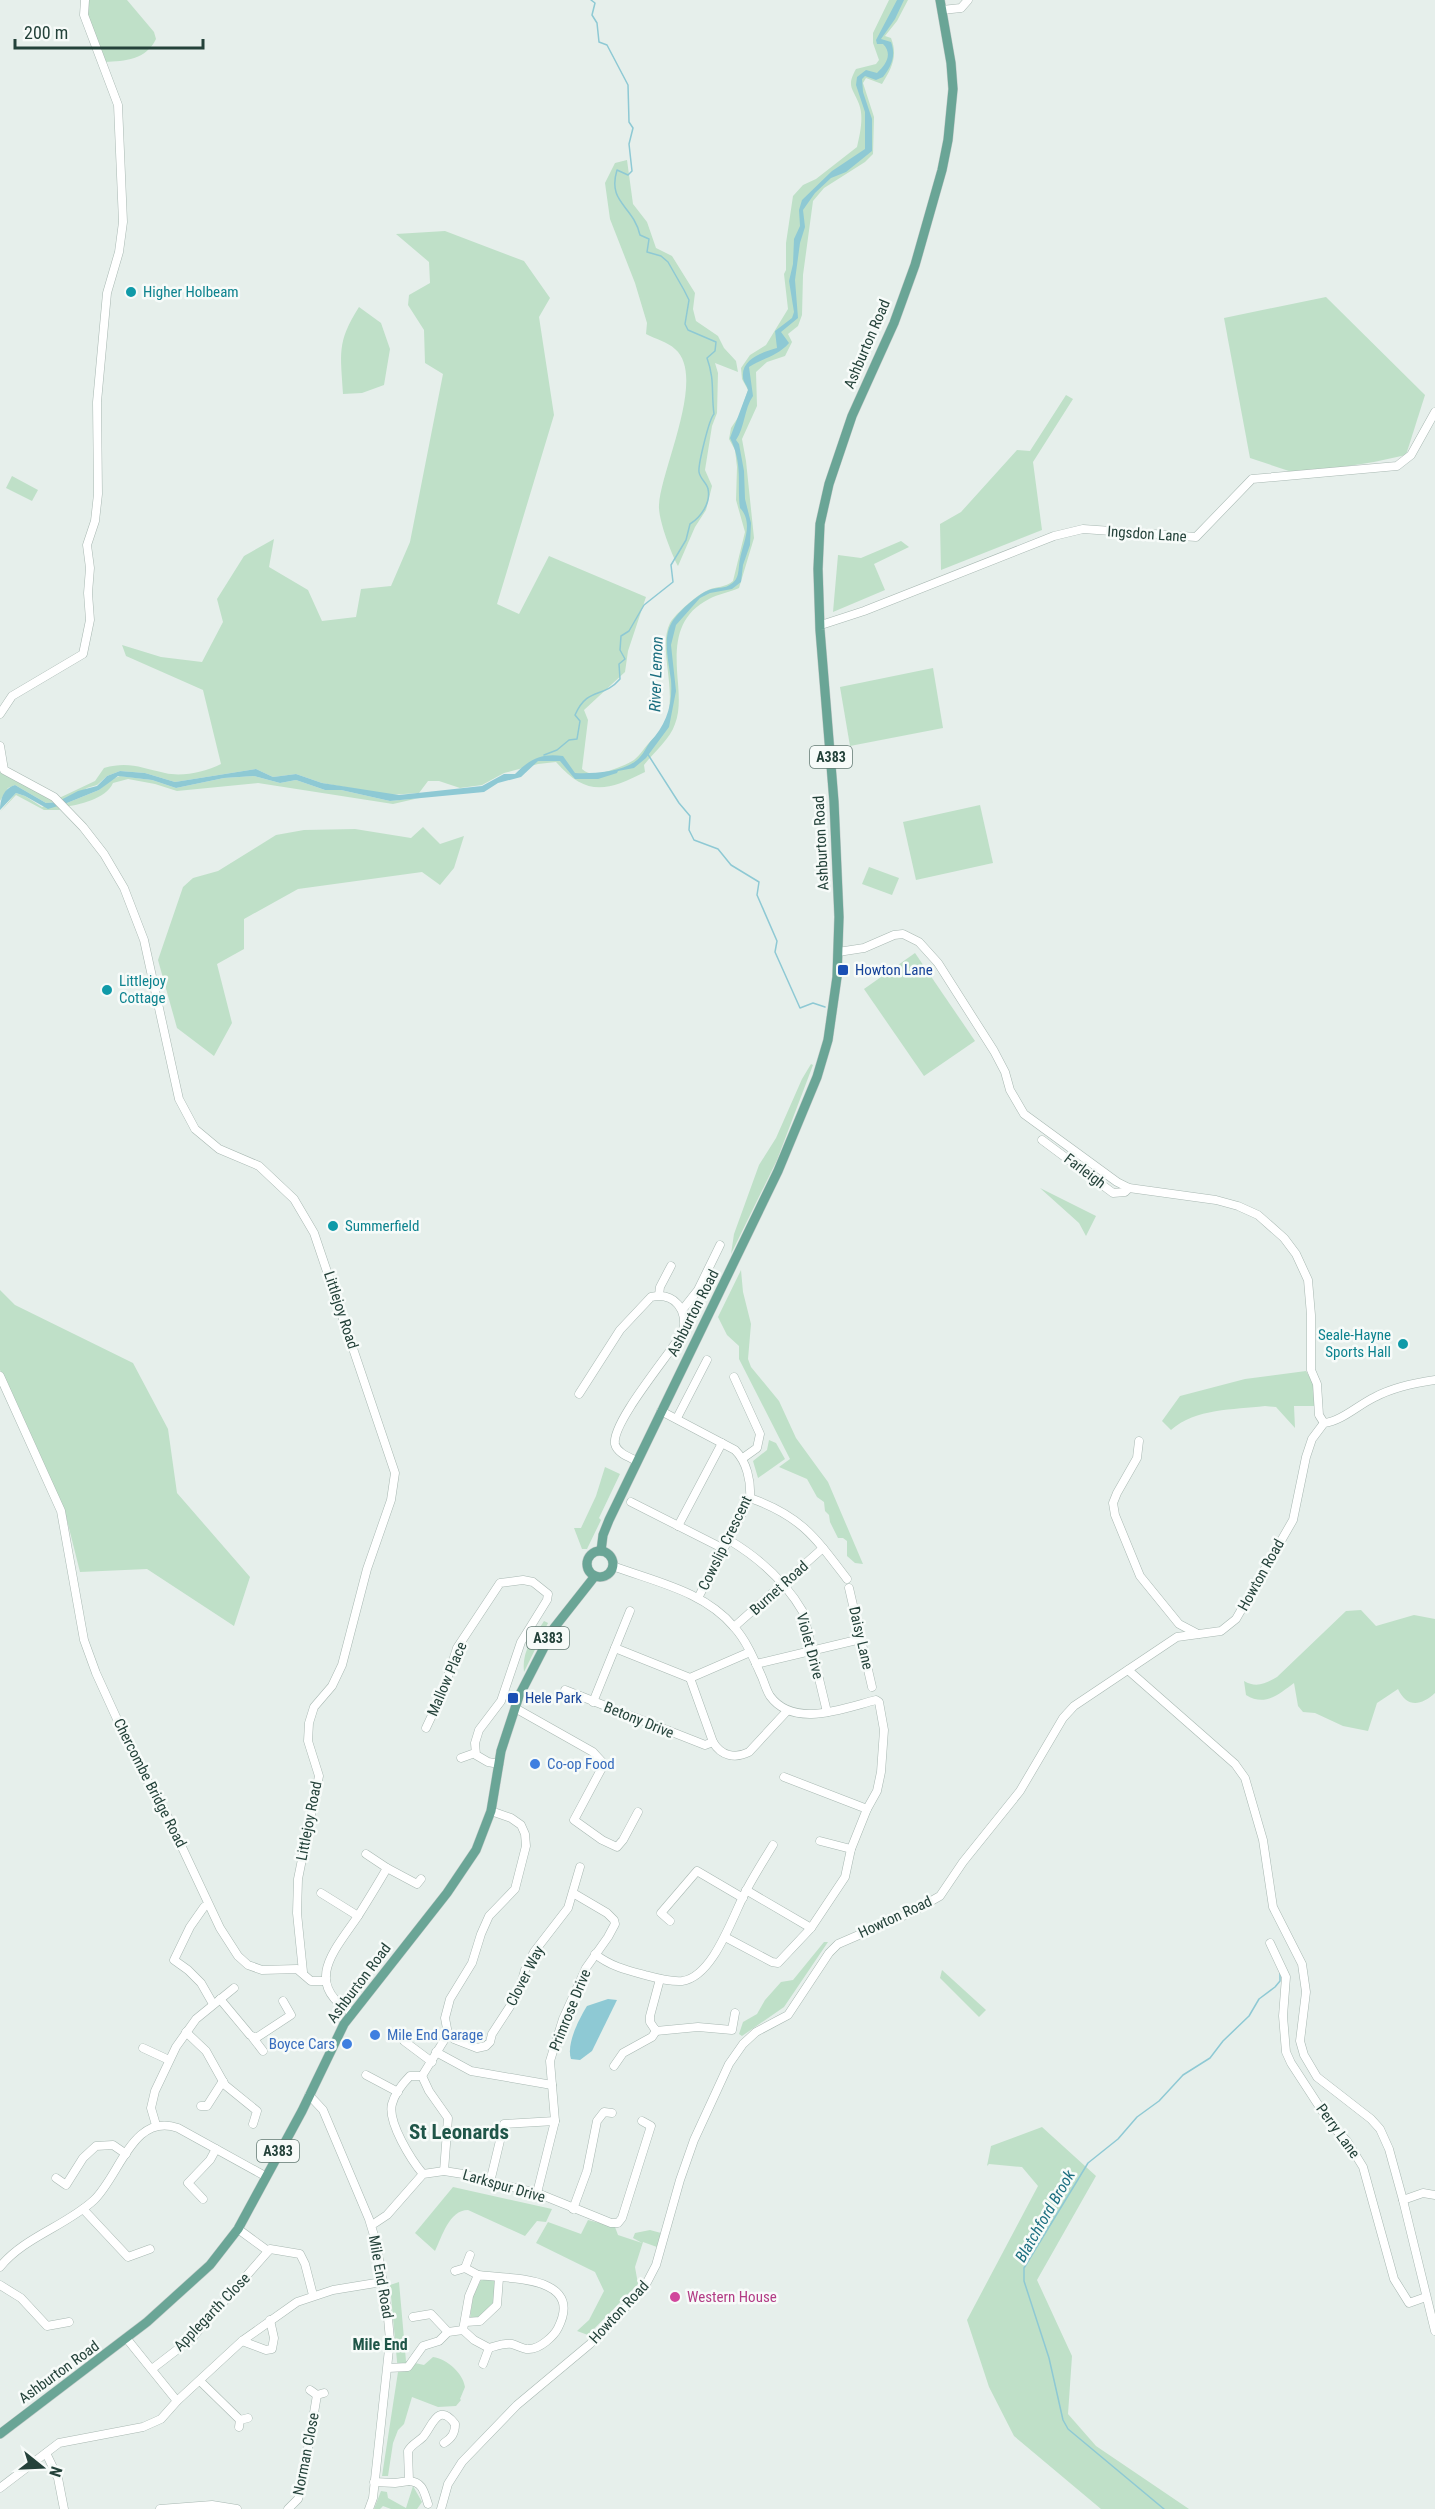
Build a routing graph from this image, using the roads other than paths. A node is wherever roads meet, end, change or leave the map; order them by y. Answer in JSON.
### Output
{"nodes":[{"id":1,"x":85,"y":0,"type":"edge"},
{"id":2,"x":968,"y":0,"type":"edge"},
{"id":3,"x":941,"y":5,"type":"edge"},
{"id":4,"x":1435,"y":412,"type":"edge"},
{"id":5,"x":821,"y":625,"type":"junction"},
{"id":6,"x":0,"y":714,"type":"edge"},
{"id":7,"x":0,"y":747,"type":"edge"},
{"id":8,"x":838,"y":952,"type":"junction"},
{"id":9,"x":1042,"y":1140,"type":"dead end"},
{"id":10,"x":1129,"y":1188,"type":"junction"},
{"id":11,"x":720,"y":1245,"type":"dead end"},
{"id":12,"x":671,"y":1266,"type":"dead end"},
{"id":13,"x":659,"y":1295,"type":"junction"},
{"id":14,"x":683,"y":1309,"type":"junction"},
{"id":15,"x":707,"y":1360,"type":"dead end"},
{"id":16,"x":0,"y":1376,"type":"edge"},
{"id":17,"x":734,"y":1377,"type":"dead end"},
{"id":18,"x":1435,"y":1380,"type":"edge"},
{"id":19,"x":579,"y":1394,"type":"dead end"},
{"id":20,"x":661,"y":1411,"type":"junction"},
{"id":21,"x":677,"y":1418,"type":"junction"},
{"id":22,"x":1324,"y":1423,"type":"junction"},
{"id":23,"x":1138,"y":1441,"type":"dead end"},
{"id":24,"x":722,"y":1443,"type":"junction"},
{"id":25,"x":743,"y":1458,"type":"junction"},
{"id":26,"x":637,"y":1461,"type":"junction"},
{"id":27,"x":750,"y":1498,"type":"junction"},
{"id":28,"x":632,"y":1502,"type":"dead end"},
{"id":29,"x":678,"y":1526,"type":"junction"},
{"id":30,"x":729,"y":1540,"type":"junction"},
{"id":31,"x":823,"y":1548,"type":"junction"},
{"id":32,"x":724,"y":1549,"type":"junction"},
{"id":33,"x":601,"y":1551,"type":"junction"},
{"id":34,"x":613,"y":1566,"type":"junction"},
{"id":35,"x":595,"y":1576,"type":"junction"},
{"id":36,"x":847,"y":1579,"type":"dead end"},
{"id":37,"x":783,"y":1584,"type":"junction"},
{"id":38,"x":849,"y":1588,"type":"dead end"},
{"id":39,"x":698,"y":1598,"type":"junction"},
{"id":40,"x":630,"y":1611,"type":"dead end"},
{"id":41,"x":1179,"y":1624,"type":"junction"},
{"id":42,"x":734,"y":1627,"type":"junction"},
{"id":43,"x":1199,"y":1634,"type":"junction"},
{"id":44,"x":1177,"y":1637,"type":"junction"},
{"id":45,"x":861,"y":1639,"type":"junction"},
{"id":46,"x":615,"y":1648,"type":"junction"},
{"id":47,"x":812,"y":1650,"type":"junction"},
{"id":48,"x":750,"y":1652,"type":"junction"},
{"id":49,"x":756,"y":1664,"type":"junction"},
{"id":50,"x":1128,"y":1670,"type":"junction"},
{"id":51,"x":690,"y":1677,"type":"junction"},
{"id":52,"x":872,"y":1687,"type":"dead end"},
{"id":53,"x":565,"y":1690,"type":"dead end"},
{"id":54,"x":593,"y":1702,"type":"junction"},
{"id":55,"x":515,"y":1708,"type":"junction"},
{"id":56,"x":787,"y":1711,"type":"junction"},
{"id":57,"x":827,"y":1712,"type":"junction"},
{"id":58,"x":426,"y":1728,"type":"dead end"},
{"id":59,"x":713,"y":1742,"type":"junction"},
{"id":60,"x":475,"y":1753,"type":"junction"},
{"id":61,"x":461,"y":1758,"type":"dead end"},
{"id":62,"x":499,"y":1764,"type":"junction"},
{"id":63,"x":784,"y":1777,"type":"dead end"},
{"id":64,"x":867,"y":1809,"type":"junction"},
{"id":65,"x":491,"y":1811,"type":"junction"},
{"id":66,"x":638,"y":1812,"type":"dead end"},
{"id":67,"x":820,"y":1841,"type":"dead end"},
{"id":68,"x":773,"y":1845,"type":"dead end"},
{"id":69,"x":851,"y":1848,"type":"junction"},
{"id":70,"x":366,"y":1854,"type":"dead end"},
{"id":71,"x":580,"y":1867,"type":"dead end"},
{"id":72,"x":387,"y":1868,"type":"junction"},
{"id":73,"x":421,"y":1879,"type":"dead end"},
{"id":74,"x":321,"y":1893,"type":"dead end"},
{"id":75,"x":573,"y":1893,"type":"junction"},
{"id":76,"x":744,"y":1894,"type":"junction"},
{"id":77,"x":204,"y":1907,"type":"dead end"},
{"id":78,"x":358,"y":1916,"type":"junction"},
{"id":79,"x":670,"y":1921,"type":"dead end"},
{"id":80,"x":811,"y":1928,"type":"junction"},
{"id":81,"x":725,"y":1937,"type":"junction"},
{"id":82,"x":1270,"y":1943,"type":"dead end"},
{"id":83,"x":594,"y":1954,"type":"junction"},
{"id":84,"x":303,"y":1972,"type":"junction"},
{"id":85,"x":660,"y":1979,"type":"junction"},
{"id":86,"x":326,"y":1981,"type":"junction"},
{"id":87,"x":234,"y":1988,"type":"dead end"},
{"id":88,"x":283,"y":2001,"type":"dead end"},
{"id":89,"x":216,"y":2002,"type":"junction"},
{"id":90,"x":352,"y":2013,"type":"junction"},
{"id":91,"x":735,"y":2013,"type":"dead end"},
{"id":92,"x":656,"y":2031,"type":"junction"},
{"id":93,"x":186,"y":2032,"type":"junction"},
{"id":94,"x":448,"y":2034,"type":"junction"},
{"id":95,"x":253,"y":2038,"type":"junction"},
{"id":96,"x":404,"y":2041,"type":"dead end"},
{"id":97,"x":143,"y":2048,"type":"dead end"},
{"id":98,"x":263,"y":2050,"type":"dead end"},
{"id":99,"x":436,"y":2052,"type":"junction"},
{"id":100,"x":169,"y":2060,"type":"junction"},
{"id":101,"x":432,"y":2062,"type":"junction"},
{"id":102,"x":614,"y":2066,"type":"dead end"},
{"id":103,"x":366,"y":2074,"type":"dead end"},
{"id":104,"x":422,"y":2076,"type":"junction"},
{"id":105,"x":223,"y":2081,"type":"junction"},
{"id":106,"x":552,"y":2085,"type":"junction"},
{"id":107,"x":398,"y":2092,"type":"junction"},
{"id":108,"x":309,"y":2095,"type":"junction"},
{"id":109,"x":201,"y":2106,"type":"dead end"},
{"id":110,"x":612,"y":2113,"type":"dead end"},
{"id":111,"x":555,"y":2121,"type":"junction"},
{"id":112,"x":642,"y":2121,"type":"dead end"},
{"id":113,"x":253,"y":2124,"type":"dead end"},
{"id":114,"x":156,"y":2125,"type":"junction"},
{"id":115,"x":216,"y":2149,"type":"junction"},
{"id":116,"x":126,"y":2154,"type":"junction"},
{"id":117,"x":444,"y":2171,"type":"junction"},
{"id":118,"x":423,"y":2174,"type":"junction"},
{"id":119,"x":264,"y":2176,"type":"junction"},
{"id":120,"x":56,"y":2178,"type":"dead end"},
{"id":121,"x":490,"y":2182,"type":"junction"},
{"id":122,"x":537,"y":2193,"type":"junction"},
{"id":123,"x":1435,"y":2195,"type":"edge"},
{"id":124,"x":203,"y":2199,"type":"dead end"},
{"id":125,"x":1403,"y":2200,"type":"junction"},
{"id":126,"x":83,"y":2209,"type":"junction"},
{"id":127,"x":573,"y":2209,"type":"junction"},
{"id":128,"x":375,"y":2223,"type":"dead end"},
{"id":129,"x":238,"y":2229,"type":"junction"},
{"id":130,"x":150,"y":2249,"type":"dead end"},
{"id":131,"x":268,"y":2251,"type":"junction"},
{"id":132,"x":470,"y":2255,"type":"dead end"},
{"id":133,"x":0,"y":2267,"type":"edge"},
{"id":134,"x":465,"y":2268,"type":"junction"},
{"id":135,"x":455,"y":2271,"type":"dead end"},
{"id":136,"x":478,"y":2275,"type":"junction"},
{"id":137,"x":499,"y":2278,"type":"junction"},
{"id":138,"x":382,"y":2282,"type":"junction"},
{"id":139,"x":0,"y":2285,"type":"edge"},
{"id":140,"x":313,"y":2295,"type":"junction"},
{"id":141,"x":1426,"y":2297,"type":"junction"},
{"id":142,"x":413,"y":2317,"type":"dead end"},
{"id":143,"x":270,"y":2320,"type":"junction"},
{"id":144,"x":69,"y":2322,"type":"dead end"},
{"id":145,"x":465,"y":2326,"type":"junction"},
{"id":146,"x":1435,"y":2331,"type":"edge"},
{"id":147,"x":448,"y":2332,"type":"junction"},
{"id":148,"x":127,"y":2339,"type":"junction"},
{"id":149,"x":242,"y":2342,"type":"junction"},
{"id":150,"x":489,"y":2348,"type":"junction"},
{"id":151,"x":483,"y":2364,"type":"dead end"},
{"id":152,"x":388,"y":2368,"type":"junction"},
{"id":153,"x":152,"y":2369,"type":"junction"},
{"id":154,"x":200,"y":2381,"type":"junction"},
{"id":155,"x":317,"y":2393,"type":"dead end"},
{"id":156,"x":177,"y":2401,"type":"junction"},
{"id":157,"x":242,"y":2422,"type":"dead end"},
{"id":158,"x":0,"y":2434,"type":"edge"},
{"id":159,"x":444,"y":2443,"type":"dead end"},
{"id":160,"x":46,"y":2453,"type":"junction"},
{"id":161,"x":409,"y":2481,"type":"junction"},
{"id":162,"x":374,"y":2482,"type":"junction"},
{"id":163,"x":0,"y":2488,"type":"edge"},
{"id":164,"x":428,"y":2504,"type":"dead end"},
{"id":165,"x":207,"y":2507,"type":"edge"},
{"id":166,"x":64,"y":2509,"type":"edge"},
{"id":167,"x":160,"y":2509,"type":"edge"},
{"id":168,"x":237,"y":2509,"type":"edge"},
{"id":169,"x":288,"y":2509,"type":"edge"},
{"id":170,"x":369,"y":2509,"type":"edge"},
{"id":171,"x":441,"y":2509,"type":"edge"}],
"edges":[{"from":1,"to":6,"type":"street"},
{"from":2,"to":3,"type":"street"},
{"from":3,"to":5,"type":"main road","name":"Ashburton Road","number":"A383"},
{"from":4,"to":5,"type":"street","name":"Ingsdon Lane"},
{"from":5,"to":8,"type":"main road","name":"Ashburton Road","number":"A383"},
{"from":7,"to":84,"type":"street","name":"Littlejoy Road"},
{"from":8,"to":10,"type":"street"},
{"from":8,"to":20,"type":"main road","name":"Ashburton Road","number":"A383"},
{"from":9,"to":10,"type":"street","name":"Farleigh"},
{"from":10,"to":22,"type":"street"},
{"from":11,"to":14,"type":"street"},
{"from":12,"to":13,"type":"street"},
{"from":13,"to":14,"type":"street"},
{"from":13,"to":19,"type":"street"},
{"from":14,"to":26,"type":"street"},
{"from":15,"to":21,"type":"street"},
{"from":16,"to":84,"type":"street","name":"Chercombe Bridge Road"},
{"from":17,"to":25,"type":"street"},
{"from":18,"to":22,"type":"street"},
{"from":20,"to":21,"type":"street"},
{"from":20,"to":26,"type":"main road","name":"Ashburton Road","number":"A383"},
{"from":21,"to":24,"type":"street"},
{"from":22,"to":43,"type":"street","name":"Howton Road"},
{"from":23,"to":41,"type":"street"},
{"from":24,"to":25,"type":"street"},
{"from":24,"to":29,"type":"street"},
{"from":25,"to":27,"type":"street","name":"Cowslip Crescent"},
{"from":26,"to":33,"type":"main road","name":"Ashburton Road","number":"A383"},
{"from":27,"to":30,"type":"street","name":"Cowslip Crescent"},
{"from":27,"to":31,"type":"street"},
{"from":28,"to":29,"type":"street"},
{"from":29,"to":32,"type":"street"},
{"from":30,"to":32,"type":"street","name":"Cowslip Crescent"},
{"from":30,"to":37,"type":"street","name":"Violet Drive"},
{"from":31,"to":36,"type":"street"},
{"from":31,"to":37,"type":"street","name":"Burnet Road"},
{"from":32,"to":39,"type":"street","name":"Cowslip Crescent"},
{"from":33,"to":34,"type":"main road"},
{"from":33,"to":35,"type":"main road","name":"Ashburton Road","number":"A383"},
{"from":34,"to":35,"type":"main road","name":"Ashburton Road","number":"A383"},
{"from":34,"to":39,"type":"street"},
{"from":35,"to":55,"type":"main road","name":"Ashburton Road","number":"A383"},
{"from":37,"to":42,"type":"street","name":"Burnet Road"},
{"from":37,"to":47,"type":"street","name":"Violet Drive"},
{"from":38,"to":45,"type":"street","name":"Daisy Lane"},
{"from":39,"to":42,"type":"street"},
{"from":40,"to":46,"type":"street"},
{"from":41,"to":43,"type":"street"},
{"from":41,"to":44,"type":"street"},
{"from":42,"to":48,"type":"street"},
{"from":43,"to":44,"type":"street","name":"Howton Road"},
{"from":44,"to":50,"type":"street","name":"Howton Road"},
{"from":45,"to":47,"type":"street"},
{"from":45,"to":52,"type":"street","name":"Daisy Lane"},
{"from":46,"to":51,"type":"street"},
{"from":46,"to":54,"type":"street"},
{"from":47,"to":49,"type":"street"},
{"from":47,"to":57,"type":"street","name":"Violet Drive"},
{"from":48,"to":49,"type":"street"},
{"from":48,"to":51,"type":"street"},
{"from":49,"to":56,"type":"street"},
{"from":50,"to":125,"type":"street"},
{"from":50,"to":171,"type":"street","name":"Howton Road"},
{"from":51,"to":59,"type":"street"},
{"from":53,"to":54,"type":"street","name":"Betony Drive"},
{"from":54,"to":59,"type":"street","name":"Betony Drive"},
{"from":55,"to":62,"type":"main road","name":"Ashburton Road","number":"A383"},
{"from":55,"to":66,"type":"street"},
{"from":56,"to":57,"type":"street"},
{"from":56,"to":59,"type":"street","name":"Betony Drive"},
{"from":57,"to":64,"type":"street"},
{"from":58,"to":60,"type":"street","name":"Mallow Place"},
{"from":60,"to":61,"type":"street"},
{"from":60,"to":62,"type":"street"},
{"from":62,"to":65,"type":"main road","name":"Ashburton Road","number":"A383"},
{"from":63,"to":64,"type":"street"},
{"from":64,"to":69,"type":"street"},
{"from":65,"to":90,"type":"main road","name":"Ashburton Road","number":"A383"},
{"from":65,"to":94,"type":"street"},
{"from":67,"to":69,"type":"street"},
{"from":68,"to":76,"type":"street","name":"Primrose Drive"},
{"from":69,"to":80,"type":"street"},
{"from":70,"to":72,"type":"street"},
{"from":71,"to":75,"type":"street","name":"Clover Way"},
{"from":72,"to":73,"type":"street"},
{"from":72,"to":78,"type":"street"},
{"from":74,"to":78,"type":"street"},
{"from":75,"to":83,"type":"street","name":"Primrose Drive"},
{"from":75,"to":94,"type":"street","name":"Clover Way"},
{"from":76,"to":79,"type":"street"},
{"from":76,"to":80,"type":"street"},
{"from":76,"to":81,"type":"street","name":"Primrose Drive"},
{"from":77,"to":89,"type":"street"},
{"from":78,"to":86,"type":"street"},
{"from":80,"to":81,"type":"street"},
{"from":81,"to":85,"type":"street","name":"Primrose Drive"},
{"from":82,"to":141,"type":"street","name":"Perry Lane"},
{"from":83,"to":85,"type":"street","name":"Primrose Drive"},
{"from":83,"to":106,"type":"street","name":"Primrose Drive"},
{"from":84,"to":86,"type":"street","name":"Chercombe Bridge Road"},
{"from":85,"to":92,"type":"street"},
{"from":86,"to":90,"type":"street"},
{"from":87,"to":89,"type":"street"},
{"from":88,"to":95,"type":"street"},
{"from":89,"to":93,"type":"street"},
{"from":89,"to":95,"type":"street"},
{"from":90,"to":108,"type":"main road","name":"Ashburton Road","number":"A383"},
{"from":91,"to":92,"type":"street"},
{"from":92,"to":102,"type":"street"},
{"from":93,"to":100,"type":"street"},
{"from":93,"to":105,"type":"street"},
{"from":94,"to":99,"type":"street"},
{"from":95,"to":98,"type":"street"},
{"from":96,"to":101,"type":"street"},
{"from":97,"to":100,"type":"street"},
{"from":99,"to":101,"type":"street"},
{"from":99,"to":106,"type":"street"},
{"from":100,"to":114,"type":"street"},
{"from":101,"to":104,"type":"street"},
{"from":103,"to":107,"type":"street"},
{"from":104,"to":107,"type":"street"},
{"from":104,"to":117,"type":"street"},
{"from":105,"to":109,"type":"street"},
{"from":105,"to":113,"type":"street"},
{"from":106,"to":111,"type":"street"},
{"from":107,"to":118,"type":"street"},
{"from":108,"to":119,"type":"main road","name":"Ashburton Road","number":"A383"},
{"from":108,"to":138,"type":"street","name":"Mile End Road"},
{"from":110,"to":127,"type":"street"},
{"from":111,"to":121,"type":"street"},
{"from":111,"to":122,"type":"street"},
{"from":112,"to":127,"type":"street","name":"Larkspur Drive"},
{"from":114,"to":115,"type":"street"},
{"from":114,"to":116,"type":"street"},
{"from":115,"to":119,"type":"street"},
{"from":115,"to":124,"type":"street"},
{"from":116,"to":120,"type":"street"},
{"from":116,"to":126,"type":"street"},
{"from":117,"to":118,"type":"street","name":"Larkspur Drive"},
{"from":117,"to":121,"type":"street","name":"Larkspur Drive"},
{"from":118,"to":128,"type":"street"},
{"from":119,"to":129,"type":"main road","name":"Ashburton Road","number":"A383"},
{"from":121,"to":122,"type":"street","name":"Larkspur Drive"},
{"from":122,"to":127,"type":"street","name":"Larkspur Drive"},
{"from":123,"to":125,"type":"street"},
{"from":125,"to":141,"type":"street"},
{"from":126,"to":130,"type":"street"},
{"from":126,"to":133,"type":"street"},
{"from":129,"to":131,"type":"street"},
{"from":129,"to":148,"type":"main road","name":"Ashburton Road","number":"A383"},
{"from":131,"to":140,"type":"street"},
{"from":131,"to":153,"type":"street","name":"Applegarth Close"},
{"from":132,"to":134,"type":"street"},
{"from":134,"to":135,"type":"street"},
{"from":134,"to":136,"type":"street"},
{"from":136,"to":137,"type":"street"},
{"from":136,"to":145,"type":"street"},
{"from":137,"to":145,"type":"street"},
{"from":137,"to":150,"type":"street"},
{"from":138,"to":140,"type":"street"},
{"from":138,"to":152,"type":"street","name":"Mile End Road"},
{"from":139,"to":144,"type":"street"},
{"from":140,"to":143,"type":"street"},
{"from":141,"to":146,"type":"street"},
{"from":142,"to":147,"type":"street"},
{"from":143,"to":149,"type":"street"},
{"from":143,"to":149,"type":"street"},
{"from":145,"to":147,"type":"street"},
{"from":145,"to":150,"type":"street"},
{"from":147,"to":152,"type":"street"},
{"from":148,"to":153,"type":"street"},
{"from":148,"to":158,"type":"main road","name":"Ashburton Road","number":"A383"},
{"from":149,"to":154,"type":"street"},
{"from":150,"to":151,"type":"street"},
{"from":152,"to":162,"type":"street","name":"Mile End Road"},
{"from":153,"to":156,"type":"street"},
{"from":154,"to":156,"type":"street"},
{"from":154,"to":157,"type":"street"},
{"from":155,"to":169,"type":"street","name":"Norman Close"},
{"from":156,"to":160,"type":"street"},
{"from":159,"to":161,"type":"street"},
{"from":160,"to":163,"type":"street"},
{"from":160,"to":166,"type":"street"},
{"from":161,"to":162,"type":"street"},
{"from":161,"to":164,"type":"street"},
{"from":162,"to":170,"type":"street","name":"Mile End Road"},
{"from":165,"to":167,"type":"street"},
{"from":165,"to":168,"type":"street"}]}
